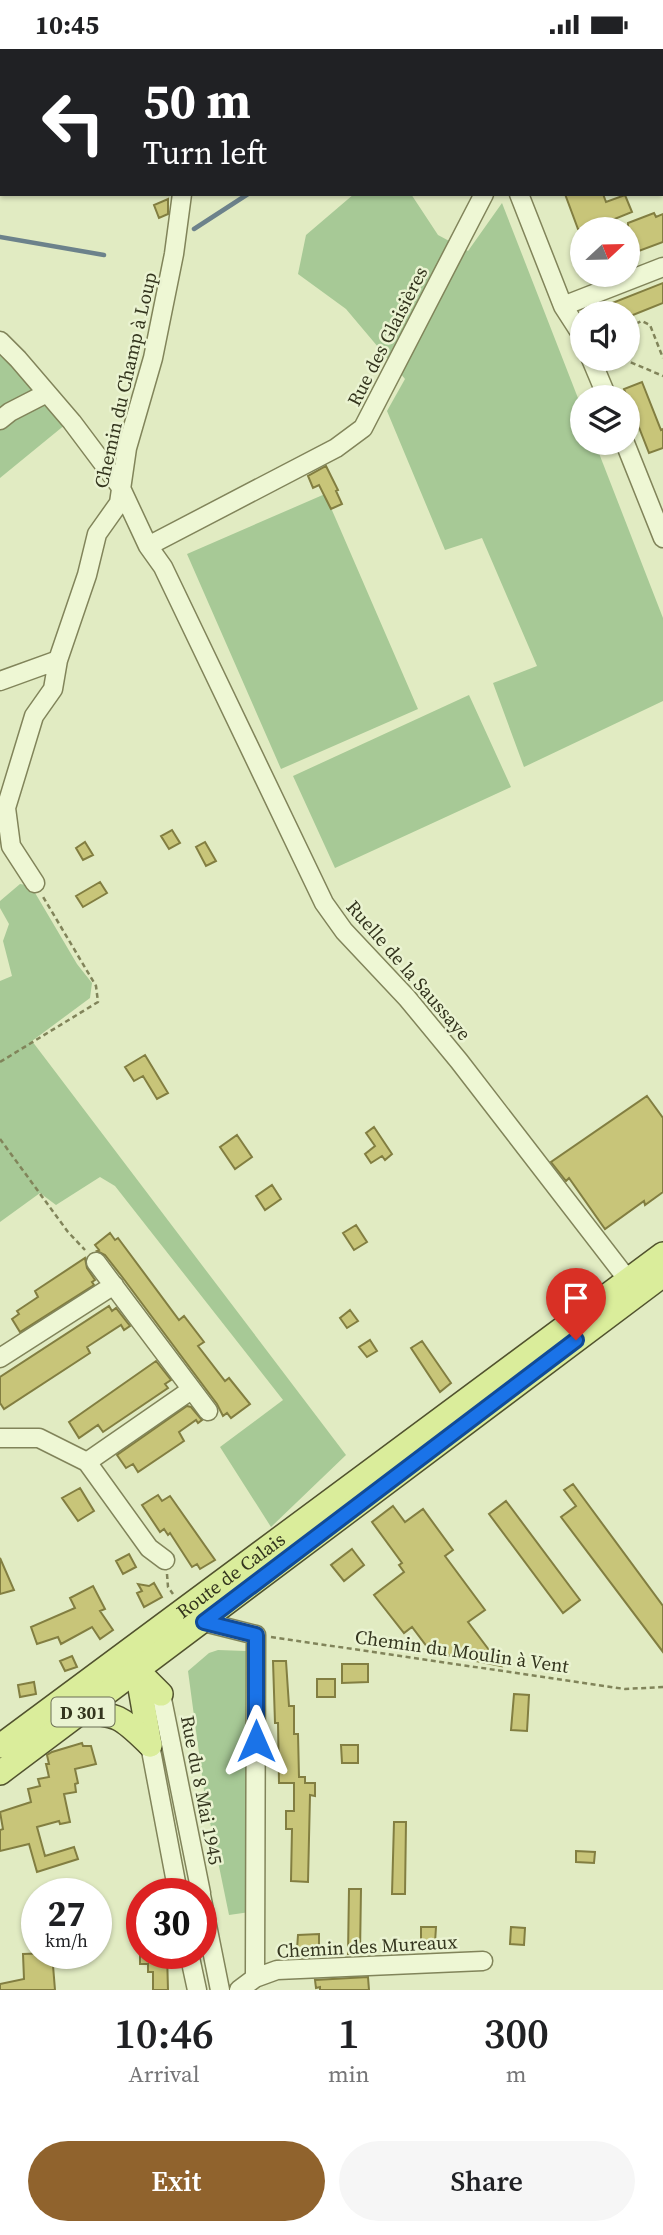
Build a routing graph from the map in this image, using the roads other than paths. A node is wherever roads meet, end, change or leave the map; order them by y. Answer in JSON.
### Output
{"nodes":[{"id":1,"x":182,"y":196,"type":"edge"},
{"id":2,"x":483,"y":196,"type":"edge"},
{"id":3,"x":520,"y":196,"type":"edge"},
{"id":4,"x":663,"y":267,"type":"edge"},
{"id":5,"x":563,"y":306,"type":"junction"},
{"id":6,"x":570,"y":317,"type":"edge"},
{"id":7,"x":0,"y":341,"type":"edge"},
{"id":8,"x":47,"y":393,"type":"junction"},
{"id":9,"x":0,"y":420,"type":"edge"},
{"id":10,"x":630,"y":455,"type":"edge"},
{"id":11,"x":120,"y":486,"type":"junction"},
{"id":12,"x":663,"y":538,"type":"edge"},
{"id":13,"x":148,"y":546,"type":"junction"},
{"id":14,"x":58,"y":660,"type":"junction"},
{"id":15,"x":0,"y":681,"type":"edge"},
{"id":16,"x":35,"y":883,"type":"road end"},
{"id":17,"x":663,"y":1254,"type":"edge"},
{"id":18,"x":96,"y":1262,"type":"road end"},
{"id":19,"x":663,"y":1275,"type":"edge"},
{"id":20,"x":628,"y":1280,"type":"junction"},
{"id":21,"x":114,"y":1285,"type":"junction"},
{"id":22,"x":0,"y":1358,"type":"edge"},
{"id":23,"x":191,"y":1390,"type":"junction"},
{"id":24,"x":208,"y":1411,"type":"dead end"},
{"id":25,"x":0,"y":1438,"type":"edge"},
{"id":26,"x":87,"y":1462,"type":"junction"},
{"id":27,"x":165,"y":1560,"type":"road end"},
{"id":28,"x":204,"y":1622,"type":"junction"},
{"id":29,"x":165,"y":1651,"type":"junction"},
{"id":30,"x":130,"y":1662,"type":"junction"},
{"id":31,"x":161,"y":1694,"type":"junction"},
{"id":32,"x":81,"y":1713,"type":"junction"},
{"id":33,"x":150,"y":1745,"type":"junction"},
{"id":34,"x":0,"y":1746,"type":"edge"},
{"id":35,"x":0,"y":1773,"type":"edge"},
{"id":36,"x":175,"y":1878,"type":"edge"},
{"id":37,"x":198,"y":1878,"type":"edge"},
{"id":38,"x":482,"y":1961,"type":"dead end"},
{"id":39,"x":193,"y":1969,"type":"edge"},
{"id":40,"x":216,"y":1969,"type":"edge"},
{"id":41,"x":256,"y":1978,"type":"junction"},
{"id":42,"x":197,"y":1990,"type":"edge"},
{"id":43,"x":220,"y":1990,"type":"edge"},
{"id":44,"x":239,"y":1990,"type":"edge"}],
"edges":[{"from":1,"to":11,"type":"street","name":"Chemin du Champ à Loup"},
{"from":2,"to":13,"type":"street","name":"Rue des Glaisières"},
{"from":3,"to":5,"type":"street"},
{"from":4,"to":5,"type":"street"},
{"from":5,"to":6,"type":"street"},
{"from":7,"to":8,"type":"street","name":"Ruelle de la Saussaye"},
{"from":8,"to":9,"type":"street"},
{"from":8,"to":11,"type":"street","name":"Ruelle de la Saussaye"},
{"from":10,"to":12,"type":"street"},
{"from":11,"to":13,"type":"street","name":"Ruelle de la Saussaye"},
{"from":11,"to":14,"type":"street","name":"Chemin du Champ à Loup"},
{"from":13,"to":20,"type":"street","name":"Ruelle de la Saussaye"},
{"from":14,"to":15,"type":"street"},
{"from":14,"to":16,"type":"street","name":"Chemin du Champ à Loup"},
{"from":17,"to":20,"type":"main road","name":"Route de Calais","number":"D 301"},
{"from":18,"to":21,"type":"street"},
{"from":19,"to":28,"type":"main road","name":"Route de Calais","number":"D 301"},
{"from":20,"to":30,"type":"main road","name":"Route de Calais","number":"D 301"},
{"from":21,"to":22,"type":"street"},
{"from":21,"to":23,"type":"street"},
{"from":23,"to":24,"type":"street"},
{"from":23,"to":26,"type":"street"},
{"from":25,"to":26,"type":"street"},
{"from":26,"to":27,"type":"street"},
{"from":28,"to":29,"type":"main road","name":"Route de Calais","number":"D 301"},
{"from":28,"to":41,"type":"street"},
{"from":29,"to":30,"type":"main road","name":"Route de Calais","number":"D 301"},
{"from":29,"to":31,"type":"main road"},
{"from":30,"to":31,"type":"main road"},
{"from":30,"to":32,"type":"main road","name":"Route de Calais","number":"D 301"},
{"from":30,"to":33,"type":"main road"},
{"from":30,"to":34,"type":"main road","name":"Route de Calais","number":"D 301"},
{"from":31,"to":37,"type":"street","name":"Rue du 8 Mai 1945"},
{"from":32,"to":33,"type":"main road"},
{"from":32,"to":35,"type":"main road","name":"Route de Calais","number":"D 301"},
{"from":33,"to":36,"type":"street"},
{"from":38,"to":41,"type":"street","name":"Chemin des Mureaux"},
{"from":39,"to":42,"type":"street"},
{"from":40,"to":43,"type":"street","name":"Rue du 8 Mai 1945"},
{"from":41,"to":44,"type":"street"}]}
